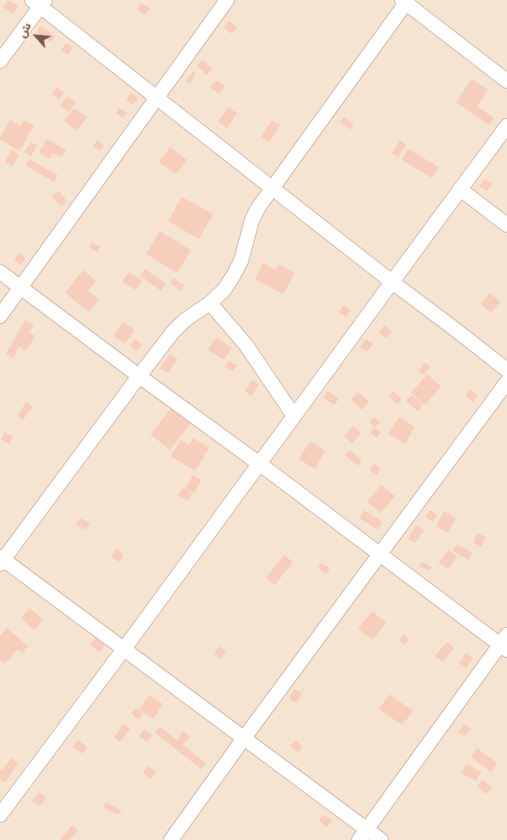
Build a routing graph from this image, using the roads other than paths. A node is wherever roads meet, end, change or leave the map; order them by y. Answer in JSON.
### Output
{"nodes":[{"id":1,"x":227,"y":0,"type":"edge"},
{"id":2,"x":406,"y":1,"type":"edge"},
{"id":3,"x":39,"y":2,"type":"edge"},
{"id":4,"x":0,"y":61,"type":"edge"},
{"id":5,"x":507,"y":81,"type":"edge"},
{"id":6,"x":158,"y":98,"type":"junction"},
{"id":7,"x":507,"y":126,"type":"edge"},
{"id":8,"x":272,"y":188,"type":"junction"},
{"id":9,"x":460,"y":189,"type":"junction"},
{"id":10,"x":507,"y":225,"type":"edge"},
{"id":11,"x":0,"y":272,"type":"edge"},
{"id":12,"x":392,"y":282,"type":"junction"},
{"id":13,"x":21,"y":288,"type":"junction"},
{"id":14,"x":210,"y":303,"type":"junction"},
{"id":15,"x":0,"y":316,"type":"edge"},
{"id":16,"x":507,"y":370,"type":"edge"},
{"id":17,"x":139,"y":376,"type":"junction"},
{"id":18,"x":507,"y":382,"type":"edge"},
{"id":19,"x":294,"y":416,"type":"junction"},
{"id":20,"x":259,"y":464,"type":"junction"},
{"id":21,"x":379,"y":554,"type":"junction"},
{"id":22,"x":1,"y":560,"type":"edge"},
{"id":23,"x":505,"y":643,"type":"edge"},
{"id":24,"x":124,"y":649,"type":"junction"},
{"id":25,"x":244,"y":738,"type":"junction"},
{"id":26,"x":0,"y":815,"type":"edge"},
{"id":27,"x":363,"y":835,"type":"edge"},
{"id":28,"x":170,"y":840,"type":"edge"},
{"id":29,"x":381,"y":840,"type":"edge"}],
"edges":[{"from":1,"to":6,"type":"street"},
{"from":2,"to":5,"type":"street"},
{"from":2,"to":8,"type":"street"},
{"from":3,"to":4,"type":"street"},
{"from":3,"to":6,"type":"street"},
{"from":6,"to":8,"type":"street"},
{"from":6,"to":13,"type":"street"},
{"from":7,"to":9,"type":"street"},
{"from":8,"to":12,"type":"street"},
{"from":8,"to":14,"type":"street"},
{"from":9,"to":10,"type":"street"},
{"from":9,"to":12,"type":"street"},
{"from":11,"to":13,"type":"street"},
{"from":12,"to":16,"type":"street"},
{"from":12,"to":19,"type":"street"},
{"from":13,"to":15,"type":"street"},
{"from":13,"to":17,"type":"street"},
{"from":14,"to":17,"type":"street"},
{"from":14,"to":19,"type":"street"},
{"from":17,"to":20,"type":"street"},
{"from":17,"to":22,"type":"street"},
{"from":18,"to":21,"type":"street"},
{"from":19,"to":20,"type":"street"},
{"from":20,"to":21,"type":"street"},
{"from":20,"to":24,"type":"street"},
{"from":21,"to":23,"type":"street"},
{"from":21,"to":25,"type":"street"},
{"from":22,"to":24,"type":"street"},
{"from":23,"to":27,"type":"street"},
{"from":24,"to":25,"type":"street"},
{"from":24,"to":26,"type":"street"},
{"from":25,"to":27,"type":"street"},
{"from":25,"to":28,"type":"street"},
{"from":27,"to":29,"type":"street"}]}
